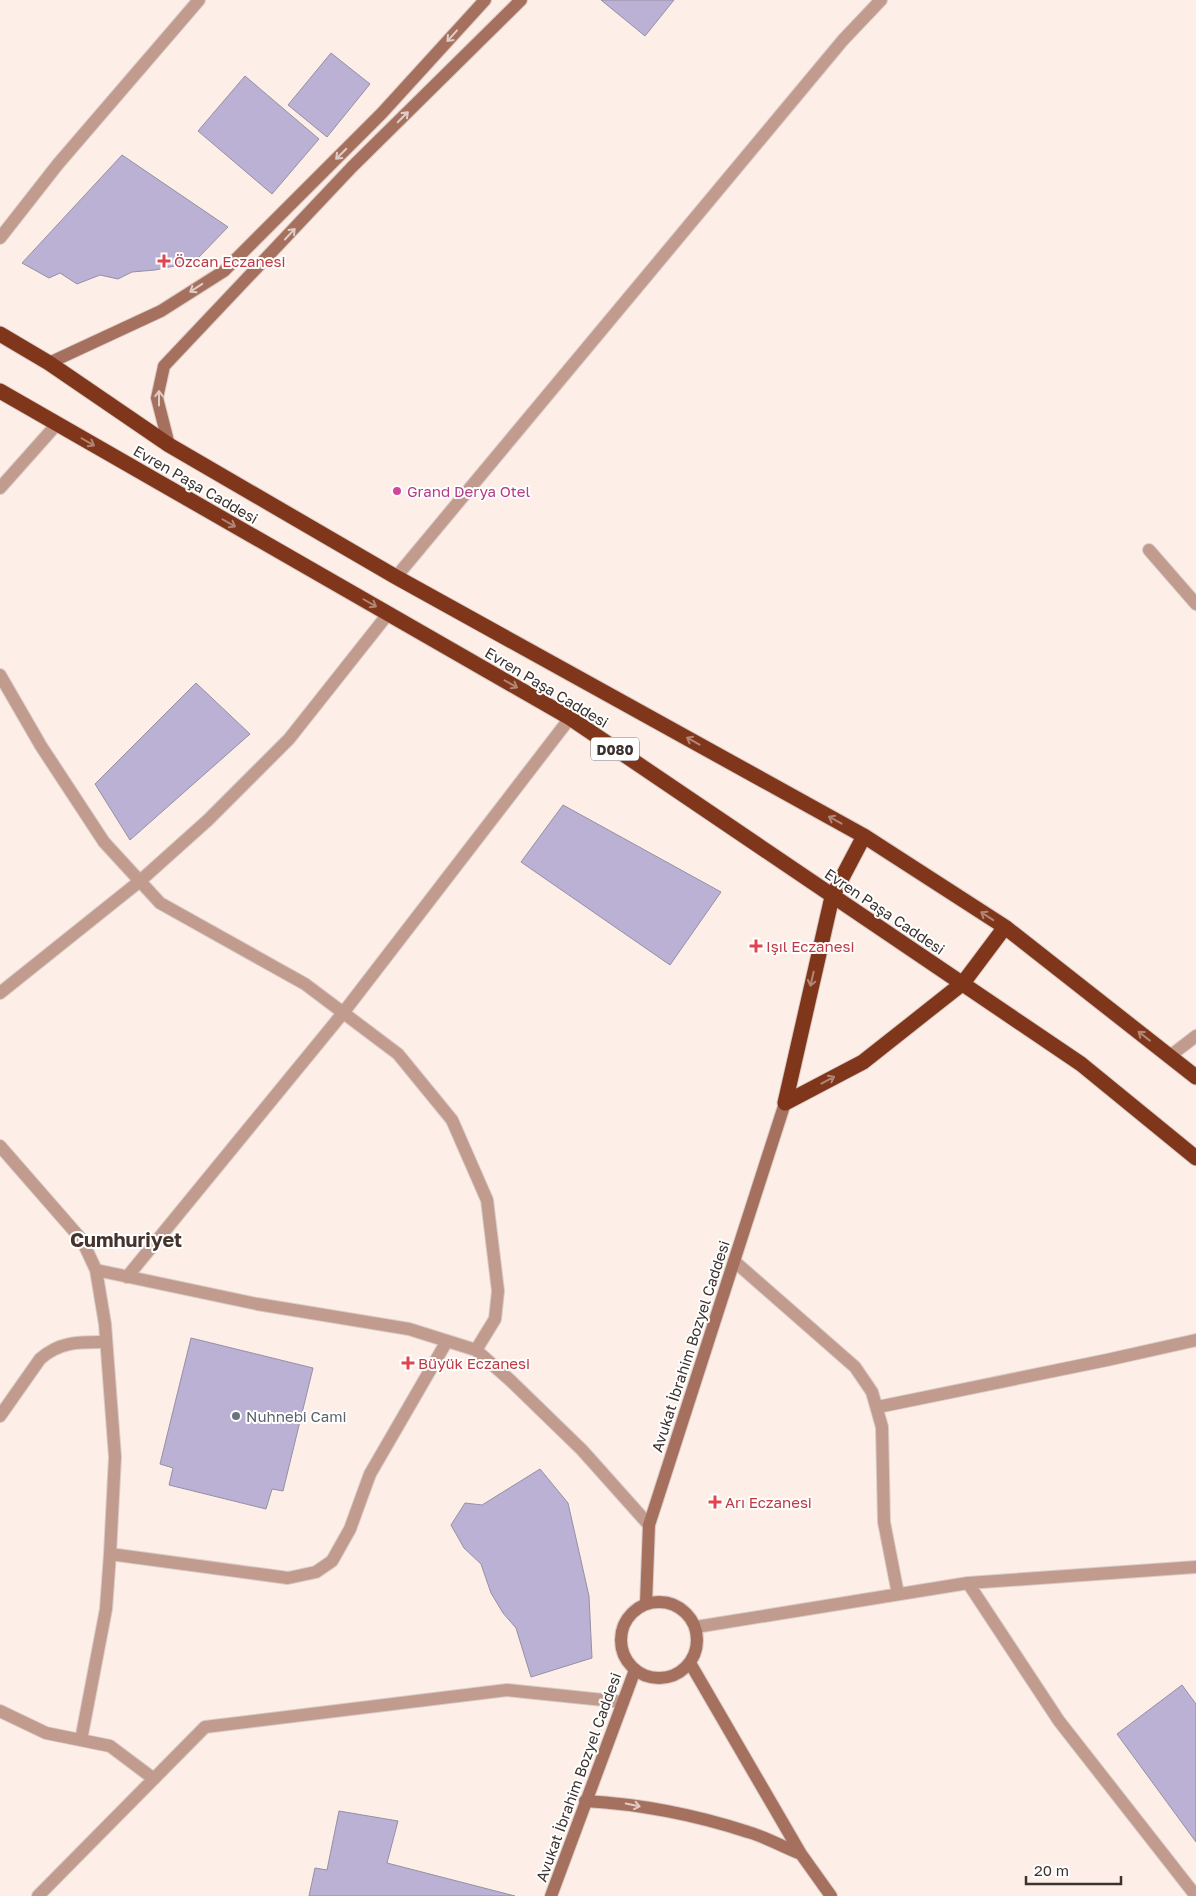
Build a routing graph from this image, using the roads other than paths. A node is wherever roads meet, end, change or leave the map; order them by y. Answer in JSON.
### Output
{"nodes":[{"id":1,"x":199,"y":0,"type":"edge"},
{"id":2,"x":485,"y":0,"type":"edge"},
{"id":3,"x":521,"y":0,"type":"edge"},
{"id":4,"x":881,"y":0,"type":"edge"},
{"id":5,"x":0,"y":238,"type":"edge"},
{"id":6,"x":0,"y":334,"type":"edge"},
{"id":7,"x":49,"y":363,"type":"junction"},
{"id":8,"x":0,"y":391,"type":"edge"},
{"id":9,"x":57,"y":424,"type":"junction"},
{"id":10,"x":169,"y":445,"type":"junction"},
{"id":11,"x":0,"y":488,"type":"edge"},
{"id":12,"x":1149,"y":550,"type":"dead end"},
{"id":13,"x":396,"y":577,"type":"junction"},
{"id":14,"x":1196,"y":604,"type":"edge"},
{"id":15,"x":388,"y":614,"type":"junction"},
{"id":16,"x":0,"y":675,"type":"edge"},
{"id":17,"x":570,"y":718,"type":"junction"},
{"id":18,"x":864,"y":836,"type":"junction"},
{"id":19,"x":140,"y":881,"type":"junction"},
{"id":20,"x":832,"y":897,"type":"junction"},
{"id":21,"x":1005,"y":927,"type":"junction"},
{"id":22,"x":964,"y":984,"type":"junction"},
{"id":23,"x":0,"y":993,"type":"edge"},
{"id":24,"x":344,"y":1012,"type":"junction"},
{"id":25,"x":1196,"y":1036,"type":"edge"},
{"id":26,"x":1170,"y":1056,"type":"junction"},
{"id":27,"x":1196,"y":1077,"type":"edge"},
{"id":28,"x":785,"y":1103,"type":"junction"},
{"id":29,"x":0,"y":1146,"type":"edge"},
{"id":30,"x":1196,"y":1158,"type":"edge"},
{"id":31,"x":734,"y":1261,"type":"junction"},
{"id":32,"x":96,"y":1270,"type":"junction"},
{"id":33,"x":127,"y":1276,"type":"junction"},
{"id":34,"x":1196,"y":1340,"type":"edge"},
{"id":35,"x":447,"y":1341,"type":"junction"},
{"id":36,"x":106,"y":1342,"type":"junction"},
{"id":37,"x":476,"y":1350,"type":"junction"},
{"id":38,"x":878,"y":1406,"type":"junction"},
{"id":39,"x":0,"y":1416,"type":"edge"},
{"id":40,"x":649,"y":1525,"type":"junction"},
{"id":41,"x":110,"y":1554,"type":"junction"},
{"id":42,"x":1196,"y":1567,"type":"edge"},
{"id":43,"x":968,"y":1583,"type":"junction"},
{"id":44,"x":898,"y":1594,"type":"junction"},
{"id":45,"x":646,"y":1603,"type":"junction"},
{"id":46,"x":696,"y":1628,"type":"junction"},
{"id":47,"x":690,"y":1663,"type":"junction"},
{"id":48,"x":635,"y":1670,"type":"junction"},
{"id":49,"x":623,"y":1702,"type":"junction"},
{"id":50,"x":0,"y":1711,"type":"edge"},
{"id":51,"x":81,"y":1740,"type":"junction"},
{"id":52,"x":154,"y":1779,"type":"junction"},
{"id":53,"x":585,"y":1801,"type":"junction"},
{"id":54,"x":801,"y":1854,"type":"junction"},
{"id":55,"x":38,"y":1896,"type":"edge"},
{"id":56,"x":551,"y":1896,"type":"edge"},
{"id":57,"x":831,"y":1896,"type":"edge"},
{"id":58,"x":1196,"y":1896,"type":"edge"}],
"edges":[{"from":1,"to":5,"type":"street"},
{"from":2,"to":7,"type":"street","one_way":true},
{"from":10,"to":3,"type":"street","one_way":true},
{"from":4,"to":13,"type":"street"},
{"from":6,"to":7,"type":"highway","name":"Evren Paşa Caddesi"},
{"from":7,"to":10,"type":"highway","name":"Evren Paşa Caddesi"},
{"from":8,"to":9,"type":"highway","name":"Evren Paşa Caddesi","number":"D080"},
{"from":9,"to":11,"type":"street"},
{"from":9,"to":15,"type":"highway","name":"Evren Paşa Caddesi","number":"D080","one_way":true},
{"from":10,"to":13,"type":"highway","name":"Evren Paşa Caddesi"},
{"from":12,"to":14,"type":"street"},
{"from":18,"to":13,"type":"highway","name":"Evren Paşa Caddesi","one_way":true},
{"from":15,"to":17,"type":"highway","name":"Evren Paşa Caddesi","number":"D080","one_way":true},
{"from":15,"to":19,"type":"street"},
{"from":16,"to":19,"type":"street"},
{"from":17,"to":20,"type":"highway","name":"Evren Paşa Caddesi","number":"D080"},
{"from":17,"to":24,"type":"street"},
{"from":18,"to":20,"type":"highway"},
{"from":21,"to":18,"type":"highway","name":"Evren Paşa Caddesi","one_way":true},
{"from":19,"to":23,"type":"street"},
{"from":19,"to":24,"type":"street"},
{"from":20,"to":22,"type":"highway","name":"Evren Paşa Caddesi","number":"D080"},
{"from":20,"to":28,"type":"highway","one_way":true},
{"from":21,"to":22,"type":"highway"},
{"from":26,"to":21,"type":"highway","name":"Evren Paşa Caddesi","one_way":true},
{"from":28,"to":22,"type":"highway","one_way":true},
{"from":22,"to":30,"type":"highway","name":"Evren Paşa Caddesi","number":"D080"},
{"from":24,"to":33,"type":"street"},
{"from":24,"to":37,"type":"street"},
{"from":25,"to":26,"type":"street"},
{"from":26,"to":27,"type":"highway","name":"Evren Paşa Caddesi"},
{"from":28,"to":31,"type":"street","name":"Avukat İbrahim Bozyel Caddesi"},
{"from":29,"to":32,"type":"street"},
{"from":31,"to":38,"type":"street"},
{"from":31,"to":40,"type":"street","name":"Avukat İbrahim Bozyel Caddesi"},
{"from":32,"to":33,"type":"street"},
{"from":32,"to":36,"type":"street"},
{"from":33,"to":35,"type":"street"},
{"from":34,"to":38,"type":"street"},
{"from":35,"to":37,"type":"street"},
{"from":35,"to":41,"type":"street"},
{"from":36,"to":39,"type":"street"},
{"from":36,"to":41,"type":"street"},
{"from":37,"to":40,"type":"street"},
{"from":38,"to":44,"type":"street"},
{"from":40,"to":45,"type":"street","name":"Avukat İbrahim Bozyel Caddesi"},
{"from":41,"to":51,"type":"street"},
{"from":42,"to":43,"type":"street"},
{"from":43,"to":44,"type":"street"},
{"from":43,"to":58,"type":"street"},
{"from":44,"to":46,"type":"street"},
{"from":45,"to":46,"type":"street"},
{"from":45,"to":48,"type":"street"},
{"from":46,"to":47,"type":"street"},
{"from":47,"to":48,"type":"street"},
{"from":47,"to":54,"type":"street"},
{"from":48,"to":49,"type":"street","name":"Avukat İbrahim Bozyel Caddesi"},
{"from":49,"to":52,"type":"street"},
{"from":49,"to":53,"type":"street","name":"Avukat İbrahim Bozyel Caddesi"},
{"from":50,"to":51,"type":"street"},
{"from":51,"to":52,"type":"street"},
{"from":52,"to":55,"type":"street"},
{"from":53,"to":54,"type":"street","one_way":true},
{"from":53,"to":56,"type":"street","name":"Avukat İbrahim Bozyel Caddesi"},
{"from":54,"to":57,"type":"street"}]}
